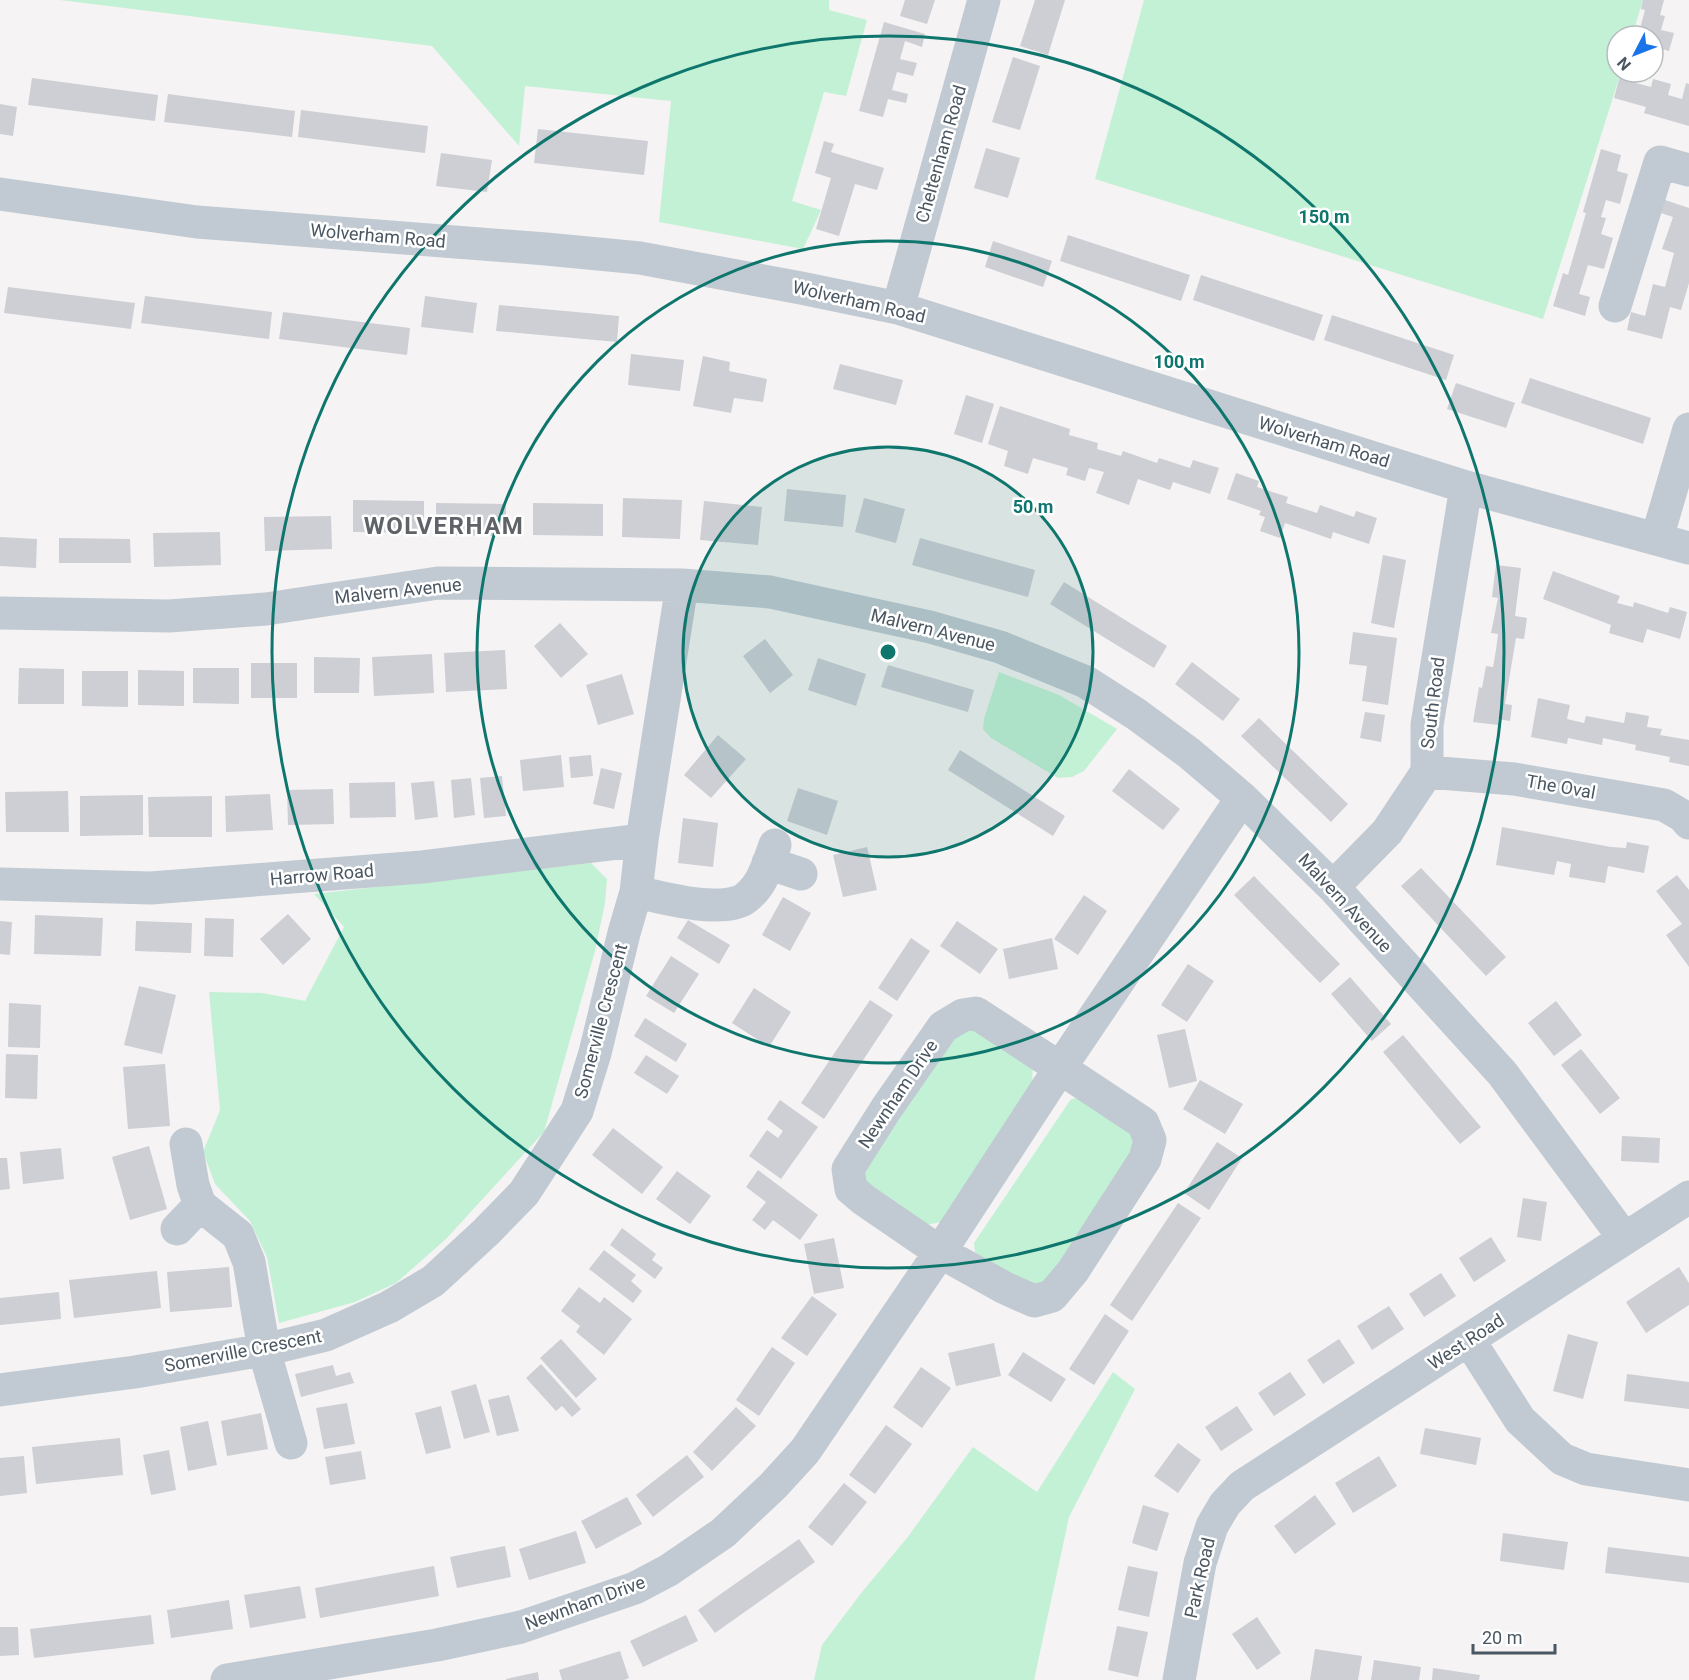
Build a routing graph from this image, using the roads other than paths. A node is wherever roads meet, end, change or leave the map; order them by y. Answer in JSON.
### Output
{"nodes":[{"id":1,"x":984,"y":0,"type":"edge"},
{"id":2,"x":1689,"y":170,"type":"edge"},
{"id":3,"x":0,"y":194,"type":"edge"},
{"id":4,"x":1615,"y":306,"type":"dead end"},
{"id":5,"x":898,"y":308,"type":"junction"},
{"id":6,"x":1689,"y":429,"type":"edge"},
{"id":7,"x":1466,"y":487,"type":"junction"},
{"id":8,"x":1657,"y":538,"type":"junction"},
{"id":9,"x":1689,"y":548,"type":"edge"},
{"id":10,"x":682,"y":585,"type":"junction"},
{"id":11,"x":0,"y":613,"type":"edge"},
{"id":12,"x":1427,"y":772,"type":"junction"},
{"id":13,"x":1242,"y":798,"type":"junction"},
{"id":14,"x":1689,"y":823,"type":"edge"},
{"id":15,"x":642,"y":840,"type":"junction"},
{"id":16,"x":801,"y":874,"type":"dead end"},
{"id":17,"x":0,"y":884,"type":"edge"},
{"id":18,"x":1333,"y":887,"type":"junction"},
{"id":19,"x":636,"y":892,"type":"junction"},
{"id":20,"x":1060,"y":1068,"type":"junction"},
{"id":21,"x":186,"y":1143,"type":"dead end"},
{"id":22,"x":1689,"y":1197,"type":"edge"},
{"id":23,"x":201,"y":1205,"type":"junction"},
{"id":24,"x":177,"y":1229,"type":"dead end"},
{"id":25,"x":1624,"y":1238,"type":"junction"},
{"id":26,"x":940,"y":1252,"type":"junction"},
{"id":27,"x":1470,"y":1340,"type":"junction"},
{"id":28,"x":264,"y":1350,"type":"junction"},
{"id":29,"x":0,"y":1390,"type":"edge"},
{"id":30,"x":291,"y":1443,"type":"dead end"},
{"id":31,"x":1689,"y":1485,"type":"edge"},
{"id":32,"x":1242,"y":1486,"type":"joint"},
{"id":33,"x":227,"y":1680,"type":"edge"},
{"id":34,"x":1179,"y":1680,"type":"edge"}],
"edges":[{"from":1,"to":5,"type":"street","name":"Cheltenham Road"},
{"from":2,"to":4,"type":"street"},
{"from":3,"to":5,"type":"street","name":"Wolverham Road"},
{"from":5,"to":7,"type":"street","name":"Wolverham Road"},
{"from":6,"to":8,"type":"street"},
{"from":7,"to":8,"type":"street","name":"Wolverham Road"},
{"from":7,"to":12,"type":"street","name":"South Road"},
{"from":8,"to":9,"type":"street","name":"Wolverham Road"},
{"from":10,"to":11,"type":"street","name":"Malvern Avenue"},
{"from":10,"to":13,"type":"street","name":"Malvern Avenue"},
{"from":10,"to":15,"type":"street","name":"Somerville Crescent"},
{"from":12,"to":14,"type":"street","name":"The Oval"},
{"from":12,"to":18,"type":"street","name":"South Road"},
{"from":13,"to":18,"type":"street","name":"Malvern Avenue"},
{"from":13,"to":20,"type":"street","name":"Newnham Drive"},
{"from":15,"to":17,"type":"street","name":"Harrow Road"},
{"from":15,"to":19,"type":"street","name":"Somerville Crescent"},
{"from":16,"to":19,"type":"street"},
{"from":18,"to":25,"type":"street","name":"Malvern Avenue"},
{"from":19,"to":28,"type":"street","name":"Somerville Crescent"},
{"from":20,"to":26,"type":"street","name":"Newnham Drive"},
{"from":20,"to":26,"type":"street","name":"Newnham Drive"},
{"from":20,"to":26,"type":"street","name":"Newnham Drive"},
{"from":21,"to":23,"type":"street"},
{"from":22,"to":25,"type":"street","name":"West Road"},
{"from":23,"to":24,"type":"street"},
{"from":23,"to":28,"type":"street"},
{"from":25,"to":27,"type":"street","name":"West Road"},
{"from":26,"to":33,"type":"street","name":"Newnham Drive"},
{"from":27,"to":31,"type":"street"},
{"from":27,"to":32,"type":"street","name":"West Road"},
{"from":28,"to":29,"type":"street","name":"Somerville Crescent"},
{"from":28,"to":30,"type":"street"},
{"from":32,"to":34,"type":"street","name":"Park Road"}]}
